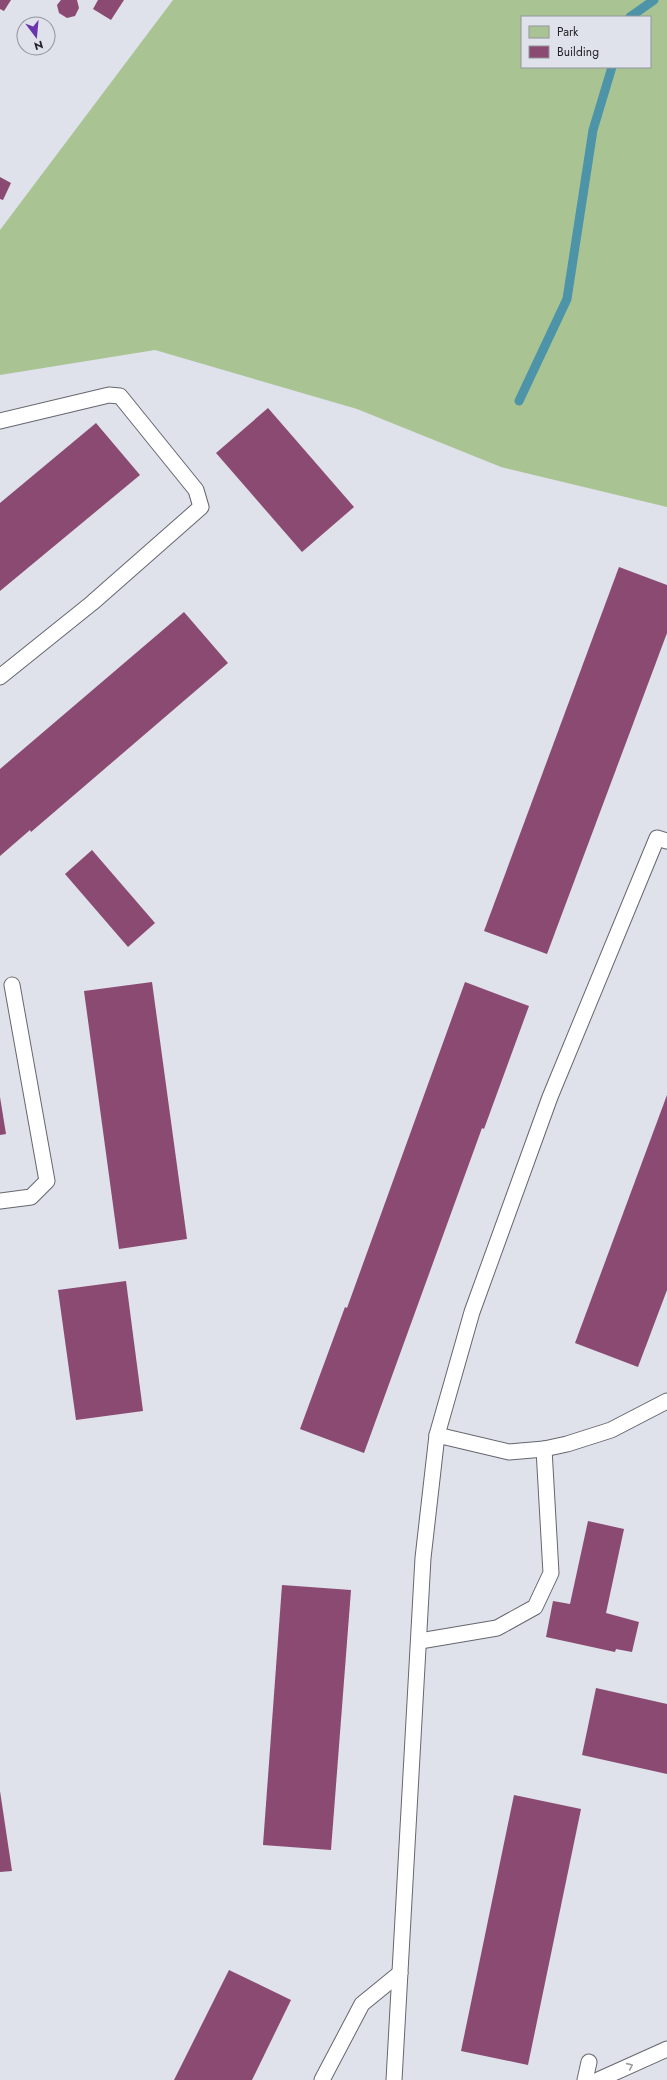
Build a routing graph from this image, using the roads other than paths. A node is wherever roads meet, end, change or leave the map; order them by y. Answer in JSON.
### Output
{"nodes":[{"id":1,"x":0,"y":421,"type":"edge"},
{"id":2,"x":0,"y":677,"type":"edge"},
{"id":3,"x":667,"y":841,"type":"edge"},
{"id":4,"x":12,"y":985,"type":"dead end"},
{"id":5,"x":0,"y":1201,"type":"edge"},
{"id":6,"x":667,"y":1401,"type":"edge"},
{"id":7,"x":436,"y":1435,"type":"junction"},
{"id":8,"x":544,"y":1449,"type":"junction"},
{"id":9,"x":420,"y":1641,"type":"junction"},
{"id":10,"x":400,"y":1973,"type":"junction"},
{"id":11,"x":667,"y":2049,"type":"edge"},
{"id":12,"x":589,"y":2062,"type":"dead end"},
{"id":13,"x":322,"y":2080,"type":"edge"},
{"id":14,"x":394,"y":2080,"type":"edge"},
{"id":15,"x":585,"y":2080,"type":"edge"},
{"id":16,"x":598,"y":2080,"type":"edge"}],
"edges":[{"from":1,"to":2,"type":"lane"},
{"from":3,"to":7,"type":"lane"},
{"from":4,"to":5,"type":"lane"},
{"from":6,"to":8,"type":"lane"},
{"from":7,"to":8,"type":"lane"},
{"from":7,"to":9,"type":"lane"},
{"from":8,"to":9,"type":"lane"},
{"from":9,"to":10,"type":"lane"},
{"from":10,"to":13,"type":"lane"},
{"from":10,"to":14,"type":"lane"},
{"from":16,"to":11,"type":"lane","one_way":true},
{"from":12,"to":15,"type":"lane"}]}
